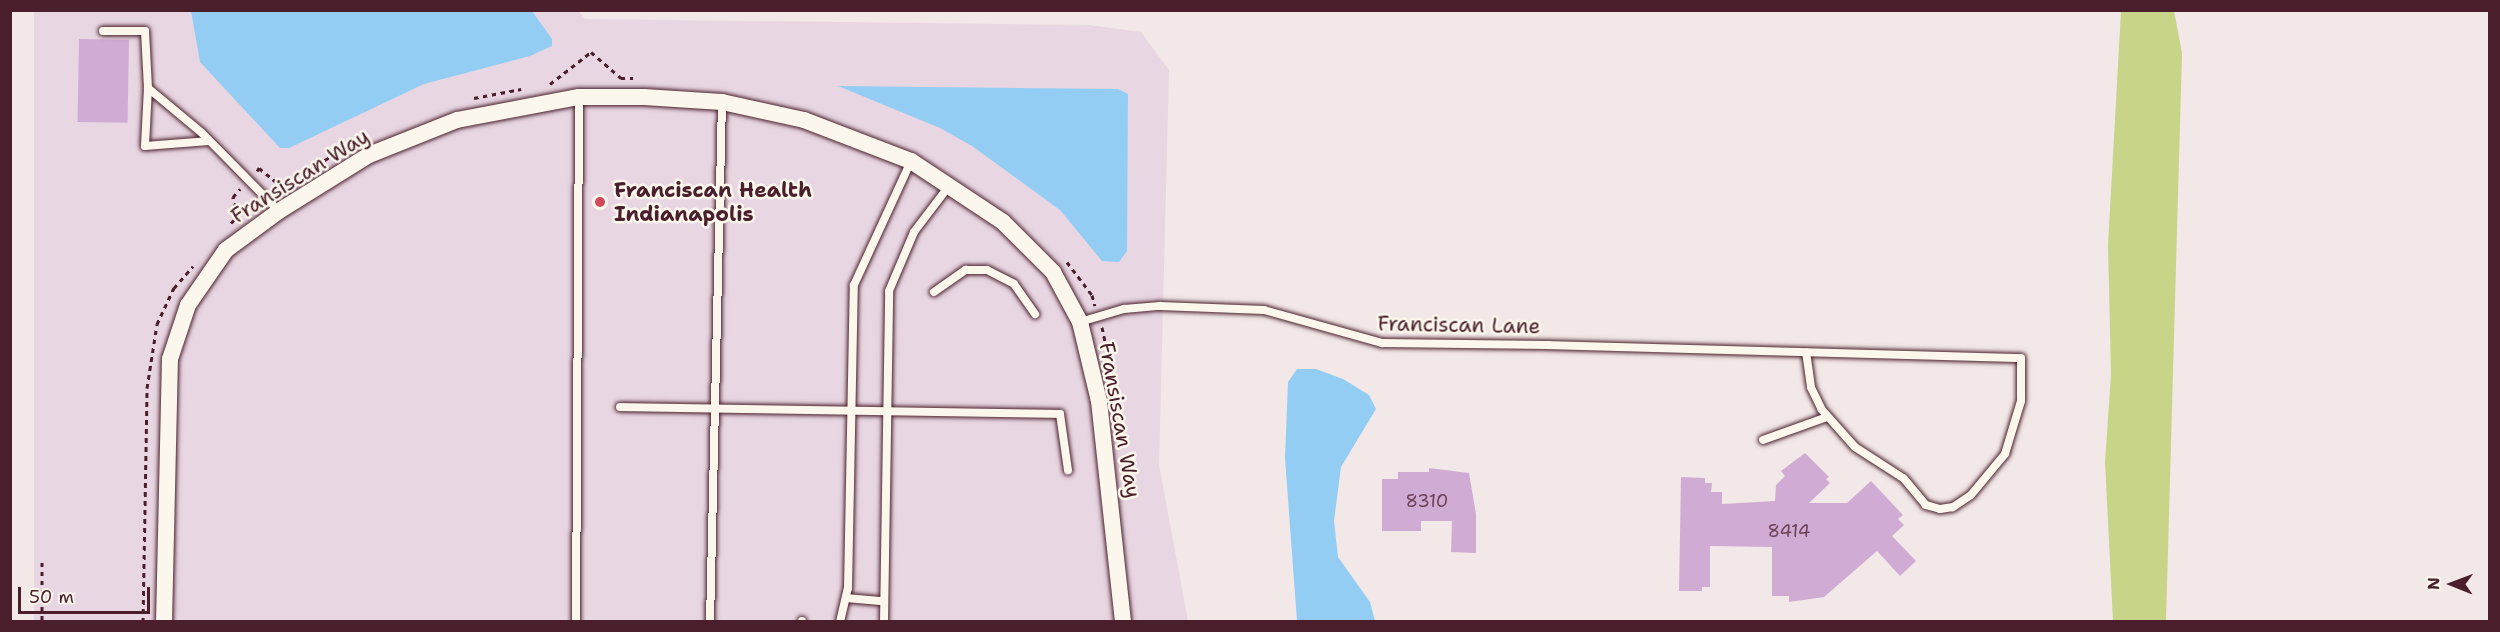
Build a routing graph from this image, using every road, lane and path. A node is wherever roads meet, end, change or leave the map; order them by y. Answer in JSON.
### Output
{"nodes":[{"id":1,"x":103,"y":31,"type":"dead end"},
{"id":2,"x":639,"y":79,"type":"dead end"},
{"id":3,"x":547,"y":86,"type":"dead end"},
{"id":4,"x":148,"y":88,"type":"junction"},
{"id":5,"x":524,"y":89,"type":"dead end"},
{"id":6,"x":579,"y":97,"type":"junction"},
{"id":7,"x":468,"y":99,"type":"dead end"},
{"id":8,"x":722,"y":102,"type":"junction"},
{"id":9,"x":209,"y":141,"type":"junction"},
{"id":10,"x":358,"y":141,"type":"dead end"},
{"id":11,"x":911,"y":161,"type":"junction"},
{"id":12,"x":247,"y":181,"type":"junction"},
{"id":13,"x":950,"y":183,"type":"junction"},
{"id":14,"x":279,"y":211,"type":"junction"},
{"id":15,"x":223,"y":232,"type":"dead end"},
{"id":16,"x":194,"y":264,"type":"dead end"},
{"id":17,"x":934,"y":292,"type":"dead end"},
{"id":18,"x":1035,"y":314,"type":"dead end"},
{"id":19,"x":1080,"y":322,"type":"junction"},
{"id":20,"x":1806,"y":352,"type":"junction"},
{"id":21,"x":620,"y":407,"type":"dead end"},
{"id":22,"x":714,"y":408,"type":"junction"},
{"id":23,"x":853,"y":409,"type":"junction"},
{"id":24,"x":887,"y":410,"type":"junction"},
{"id":25,"x":1827,"y":417,"type":"junction"},
{"id":26,"x":1763,"y":440,"type":"dead end"},
{"id":27,"x":1068,"y":470,"type":"dead end"},
{"id":28,"x":42,"y":562,"type":"dead end"},
{"id":29,"x":846,"y":598,"type":"junction"},
{"id":30,"x":883,"y":601,"type":"junction"},
{"id":31,"x":42,"y":621,"type":"edge"},
{"id":32,"x":143,"y":621,"type":"edge"},
{"id":33,"x":164,"y":621,"type":"edge"},
{"id":34,"x":576,"y":621,"type":"edge"},
{"id":35,"x":711,"y":621,"type":"edge"},
{"id":36,"x":840,"y":621,"type":"edge"},
{"id":37,"x":884,"y":621,"type":"edge"},
{"id":38,"x":1123,"y":621,"type":"edge"}],
"edges":[{"from":1,"to":4,"type":"lane"},
{"from":2,"to":3,"type":"path"},
{"from":4,"to":9,"type":"lane"},
{"from":4,"to":9,"type":"lane"},
{"from":5,"to":7,"type":"path"},
{"from":6,"to":8,"type":"street","name":"Fransiscan Way"},
{"from":6,"to":14,"type":"street","name":"Fransiscan Way"},
{"from":6,"to":34,"type":"lane"},
{"from":8,"to":11,"type":"street","name":"Fransiscan Way"},
{"from":8,"to":22,"type":"lane"},
{"from":9,"to":12,"type":"lane"},
{"from":10,"to":12,"type":"path"},
{"from":11,"to":13,"type":"street","name":"Fransiscan Way"},
{"from":11,"to":23,"type":"lane"},
{"from":12,"to":14,"type":"lane"},
{"from":12,"to":15,"type":"path"},
{"from":13,"to":19,"type":"street","name":"Fransiscan Way"},
{"from":13,"to":24,"type":"lane"},
{"from":14,"to":33,"type":"street","name":"Fransiscan Way"},
{"from":16,"to":32,"type":"path"},
{"from":17,"to":18,"type":"lane"},
{"from":19,"to":20,"type":"lane","name":"Franciscan Lane"},
{"from":19,"to":38,"type":"street","name":"Fransiscan Way"},
{"from":20,"to":25,"type":"lane","name":"Franciscan Lane"},
{"from":20,"to":25,"type":"lane","name":"Franciscan Lane"},
{"from":21,"to":22,"type":"lane"},
{"from":22,"to":23,"type":"lane"},
{"from":22,"to":35,"type":"lane"},
{"from":23,"to":24,"type":"lane"},
{"from":23,"to":29,"type":"lane"},
{"from":24,"to":27,"type":"lane"},
{"from":24,"to":30,"type":"lane"},
{"from":25,"to":26,"type":"lane"},
{"from":28,"to":31,"type":"path"},
{"from":29,"to":30,"type":"lane"},
{"from":29,"to":36,"type":"lane"},
{"from":30,"to":37,"type":"lane"}]}
